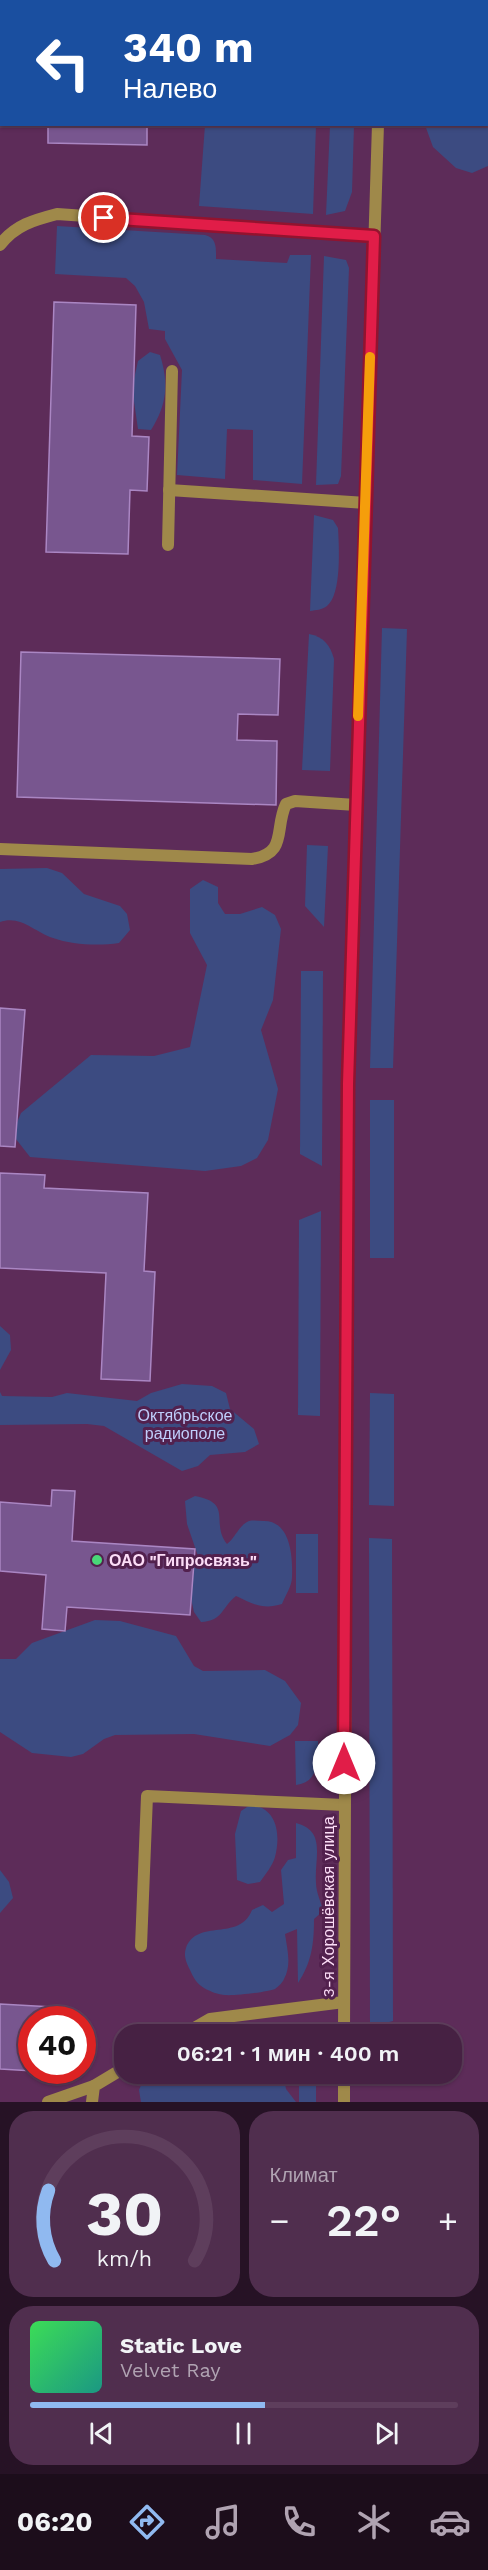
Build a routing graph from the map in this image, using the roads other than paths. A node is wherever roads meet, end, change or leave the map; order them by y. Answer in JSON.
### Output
{"nodes":[{"id":1,"x":378,"y":126,"type":"edge"},
{"id":2,"x":374,"y":236,"type":"junction"},
{"id":3,"x":0,"y":245,"type":"edge"},
{"id":4,"x":172,"y":371,"type":"dead end"},
{"id":5,"x":169,"y":490,"type":"junction"},
{"id":6,"x":366,"y":503,"type":"junction"},
{"id":7,"x":168,"y":545,"type":"dead end"},
{"id":8,"x":356,"y":805,"type":"junction"},
{"id":9,"x":0,"y":849,"type":"edge"},
{"id":10,"x":344,"y":1805,"type":"junction"},
{"id":11,"x":141,"y":1946,"type":"dead end"},
{"id":12,"x":344,"y":2002,"type":"junction"},
{"id":13,"x":201,"y":2024,"type":"edge"},
{"id":14,"x":344,"y":2024,"type":"edge"},
{"id":15,"x":114,"y":2074,"type":"edge"},
{"id":16,"x":344,"y":2084,"type":"edge"},
{"id":17,"x":94,"y":2086,"type":"junction"},
{"id":18,"x":48,"y":2102,"type":"edge"},
{"id":19,"x":92,"y":2102,"type":"edge"},
{"id":20,"x":344,"y":2102,"type":"edge"}],
"edges":[{"from":1,"to":2,"type":"street","name":"3-я Хорошёвская улица"},
{"from":2,"to":3,"type":"street"},
{"from":2,"to":6,"type":"street","name":"3-я Хорошёвская улица"},
{"from":4,"to":5,"type":"street"},
{"from":5,"to":6,"type":"street"},
{"from":5,"to":7,"type":"street"},
{"from":6,"to":8,"type":"street","name":"3-я Хорошёвская улица"},
{"from":8,"to":9,"type":"street"},
{"from":8,"to":10,"type":"street","name":"3-я Хорошёвская улица"},
{"from":10,"to":11,"type":"street"},
{"from":10,"to":12,"type":"street","name":"3-я Хорошёвская улица"},
{"from":12,"to":13,"type":"street"},
{"from":12,"to":14,"type":"street","name":"3-я Хорошёвская улица"},
{"from":15,"to":17,"type":"street"},
{"from":16,"to":20,"type":"street"},
{"from":17,"to":18,"type":"street"},
{"from":17,"to":19,"type":"street"}]}
